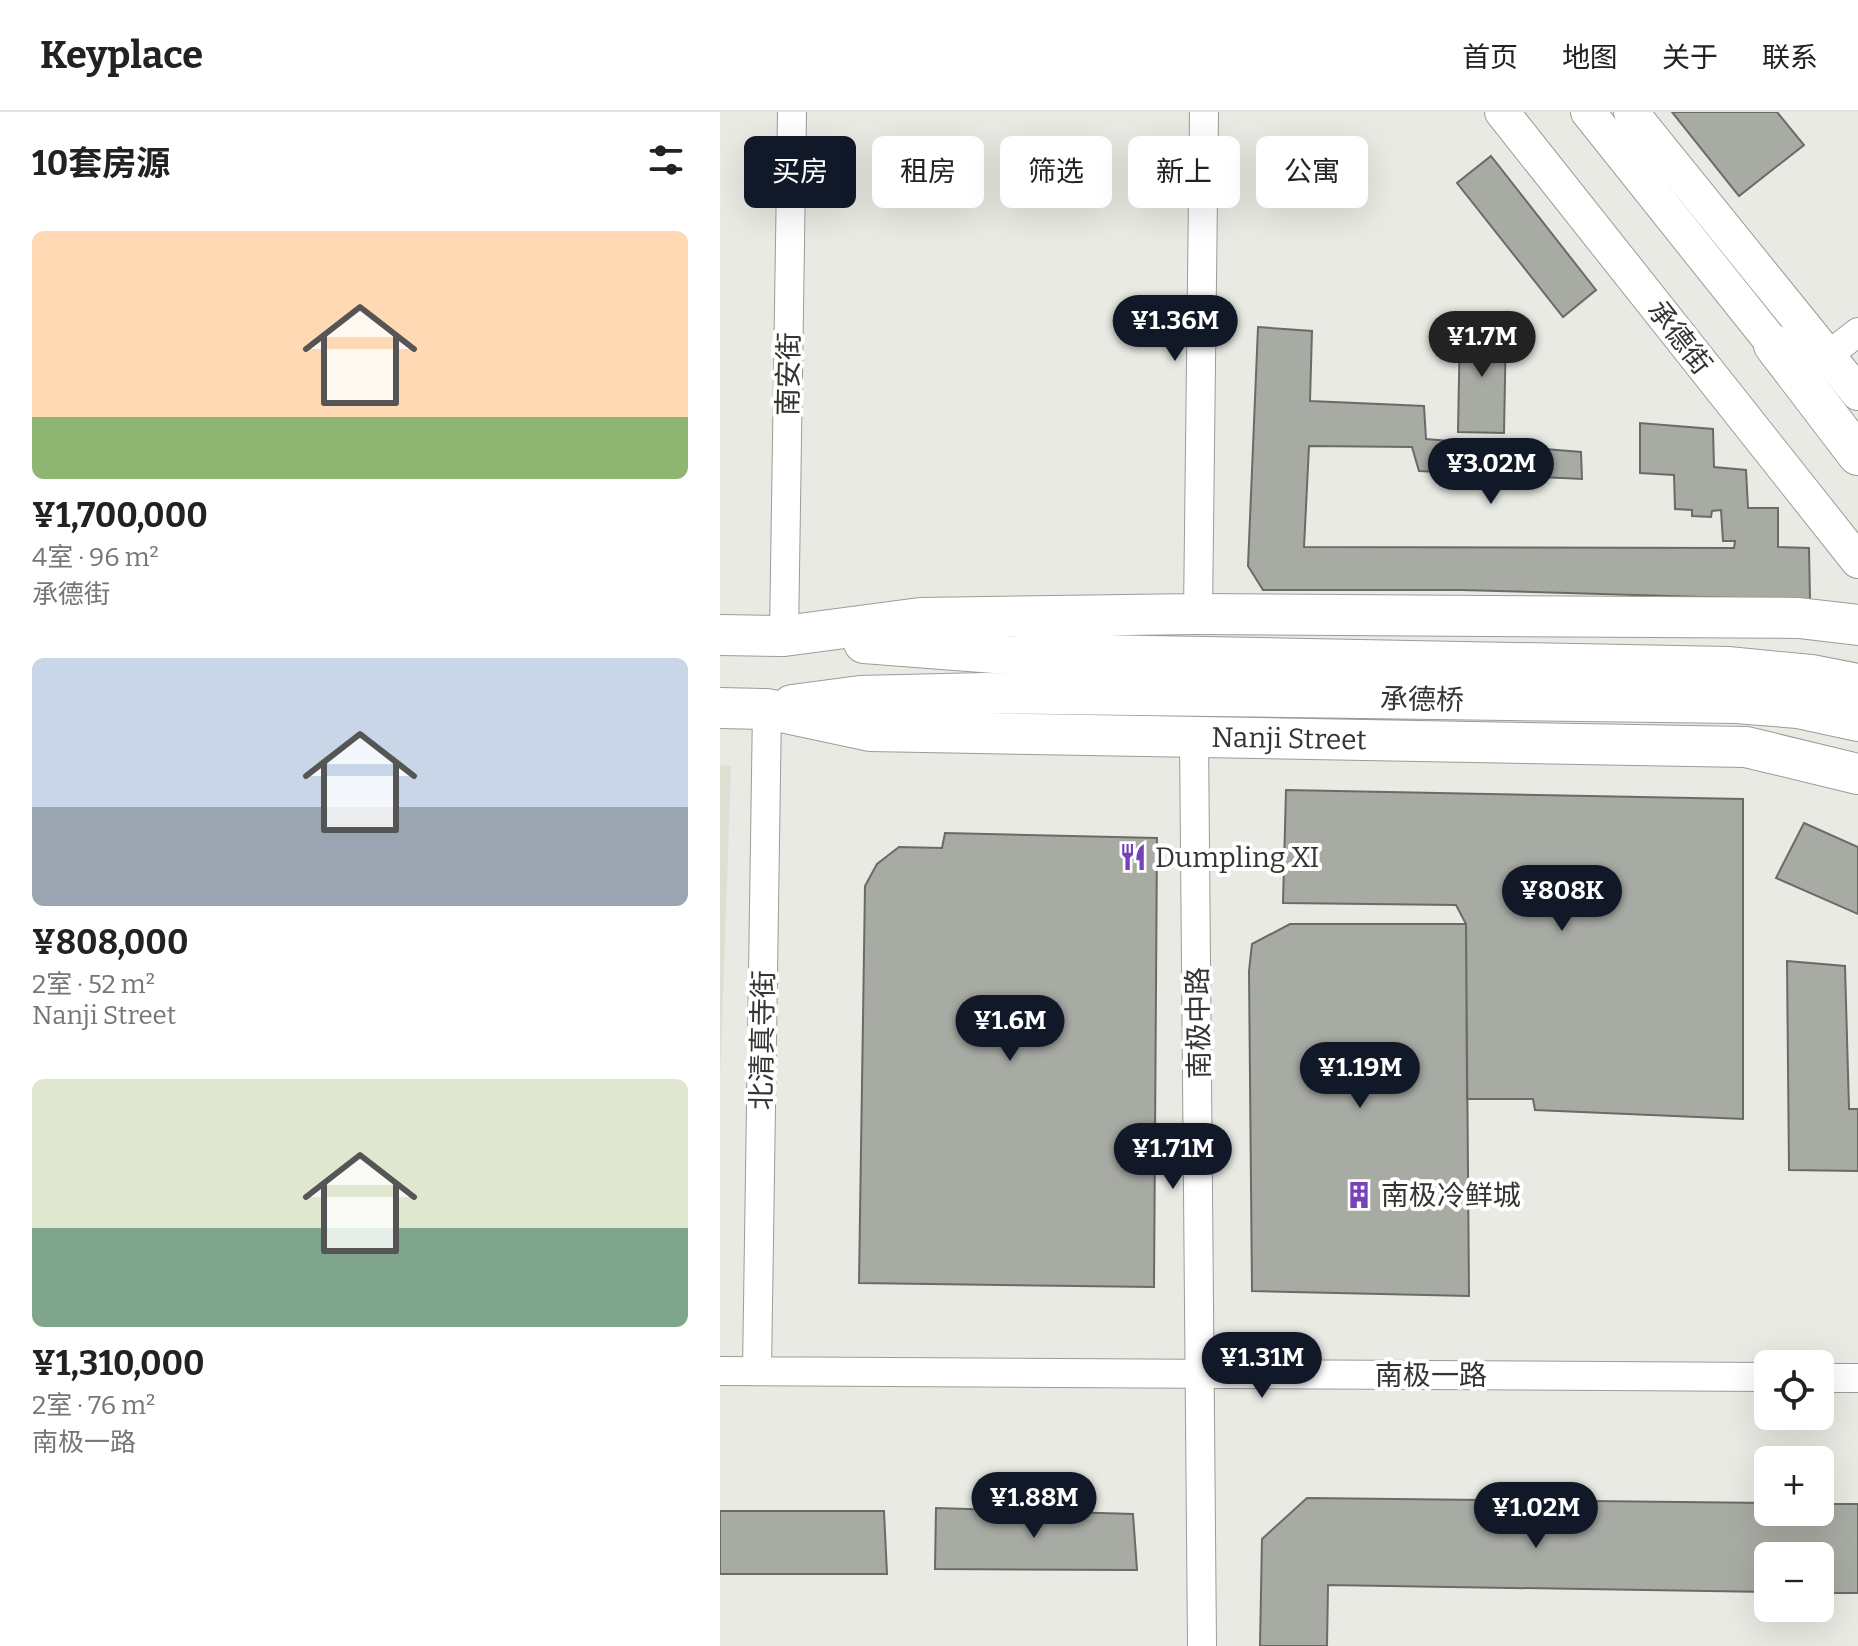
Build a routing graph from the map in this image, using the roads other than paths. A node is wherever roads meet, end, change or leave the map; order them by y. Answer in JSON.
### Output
{"nodes":[{"id":1,"x":792,"y":112,"type":"edge"},
{"id":2,"x":1204,"y":112,"type":"edge"},
{"id":3,"x":1502,"y":112,"type":"edge"},
{"id":4,"x":1588,"y":112,"type":"edge"},
{"id":5,"x":1631,"y":112,"type":"edge"},
{"id":6,"x":1858,"y":332,"type":"edge"},
{"id":7,"x":1774,"y":345,"type":"joint"},
{"id":8,"x":1827,"y":356,"type":"junction"},
{"id":9,"x":1858,"y":393,"type":"edge"},
{"id":10,"x":1858,"y":455,"type":"edge"},
{"id":11,"x":1858,"y":561,"type":"edge"},
{"id":12,"x":1198,"y":614,"type":"junction"},
{"id":13,"x":1858,"y":625,"type":"edge"},
{"id":14,"x":720,"y":635,"type":"edge"},
{"id":15,"x":784,"y":636,"type":"junction"},
{"id":16,"x":1858,"y":684,"type":"edge"},
{"id":17,"x":720,"y":708,"type":"edge"},
{"id":18,"x":767,"y":709,"type":"junction"},
{"id":19,"x":1858,"y":721,"type":"edge"},
{"id":20,"x":1194,"y":736,"type":"junction"},
{"id":21,"x":1858,"y":774,"type":"edge"},
{"id":22,"x":720,"y":1371,"type":"edge"},
{"id":23,"x":757,"y":1371,"type":"junction"},
{"id":24,"x":1202,"y":1373,"type":"junction"},
{"id":25,"x":1754,"y":1377,"type":"edge"},
{"id":26,"x":1834,"y":1378,"type":"edge"},
{"id":27,"x":1858,"y":1378,"type":"edge"},
{"id":28,"x":1202,"y":1646,"type":"edge"}],
"edges":[{"from":1,"to":15,"type":"street","name":"南安街"},
{"from":2,"to":12,"type":"street"},
{"from":3,"to":11,"type":"main road","name":"承德街"},
{"from":4,"to":7,"type":"main road"},
{"from":5,"to":8,"type":"main road"},
{"from":6,"to":8,"type":"street"},
{"from":7,"to":10,"type":"highway"},
{"from":8,"to":9,"type":"main road"},
{"from":12,"to":13,"type":"highway"},
{"from":12,"to":15,"type":"highway"},
{"from":14,"to":15,"type":"highway"},
{"from":15,"to":16,"type":"highway","name":"承德桥"},
{"from":17,"to":18,"type":"highway","name":"Nanji Street"},
{"from":18,"to":19,"type":"highway","name":"承德桥"},
{"from":18,"to":20,"type":"highway","name":"Nanji Street"},
{"from":18,"to":23,"type":"street","name":"北清真寺街"},
{"from":20,"to":21,"type":"highway","name":"Nanji Street"},
{"from":20,"to":24,"type":"street","name":"南极中路"},
{"from":22,"to":23,"type":"street","name":"南极一路"},
{"from":23,"to":24,"type":"street","name":"南极一路"},
{"from":24,"to":25,"type":"street","name":"南极一路"},
{"from":24,"to":28,"type":"street","name":"南极中路"},
{"from":26,"to":27,"type":"street"}]}
